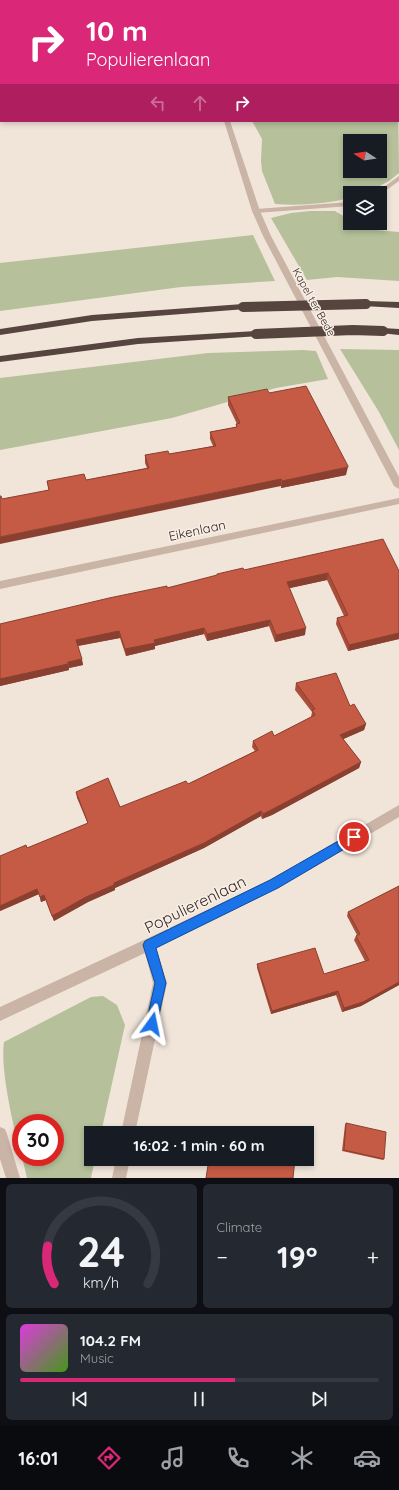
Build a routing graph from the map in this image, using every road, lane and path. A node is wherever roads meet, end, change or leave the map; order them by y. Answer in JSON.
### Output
{"nodes":[{"id":1,"x":227,"y":122,"type":"edge"},
{"id":2,"x":399,"y":178,"type":"edge"},
{"id":3,"x":387,"y":187,"type":"edge"},
{"id":4,"x":343,"y":205,"type":"edge"},
{"id":5,"x":256,"y":211,"type":"junction"},
{"id":6,"x":399,"y":305,"type":"edge"},
{"id":7,"x":0,"y":332,"type":"edge"},
{"id":8,"x":399,"y":332,"type":"edge"},
{"id":9,"x":0,"y":359,"type":"edge"},
{"id":10,"x":399,"y":486,"type":"edge"},
{"id":11,"x":399,"y":501,"type":"edge"},
{"id":12,"x":0,"y":585,"type":"edge"},
{"id":13,"x":399,"y":811,"type":"edge"},
{"id":14,"x":149,"y":945,"type":"junction"},
{"id":15,"x":0,"y":1014,"type":"edge"},
{"id":16,"x":129,"y":1126,"type":"edge"},
{"id":17,"x":0,"y":1134,"type":"edge"},
{"id":18,"x":122,"y":1166,"type":"edge"},
{"id":19,"x":13,"y":1178,"type":"edge"},
{"id":20,"x":119,"y":1178,"type":"edge"}],
"edges":[{"from":1,"to":5,"type":"street","name":"Kapel ter Bede"},
{"from":2,"to":3,"type":"street"},
{"from":4,"to":5,"type":"street"},
{"from":5,"to":10,"type":"street","name":"Kapel ter Bede"},
{"from":6,"to":7,"type":"highway","bridge":true},
{"from":8,"to":9,"type":"highway","bridge":true},
{"from":11,"to":12,"type":"street","name":"Eikenlaan"},
{"from":13,"to":14,"type":"street","name":"Populierenlaan"},
{"from":14,"to":15,"type":"street","name":"Populierenlaan"},
{"from":14,"to":16,"type":"street"},
{"from":17,"to":19,"type":"street"},
{"from":18,"to":20,"type":"street"}]}
